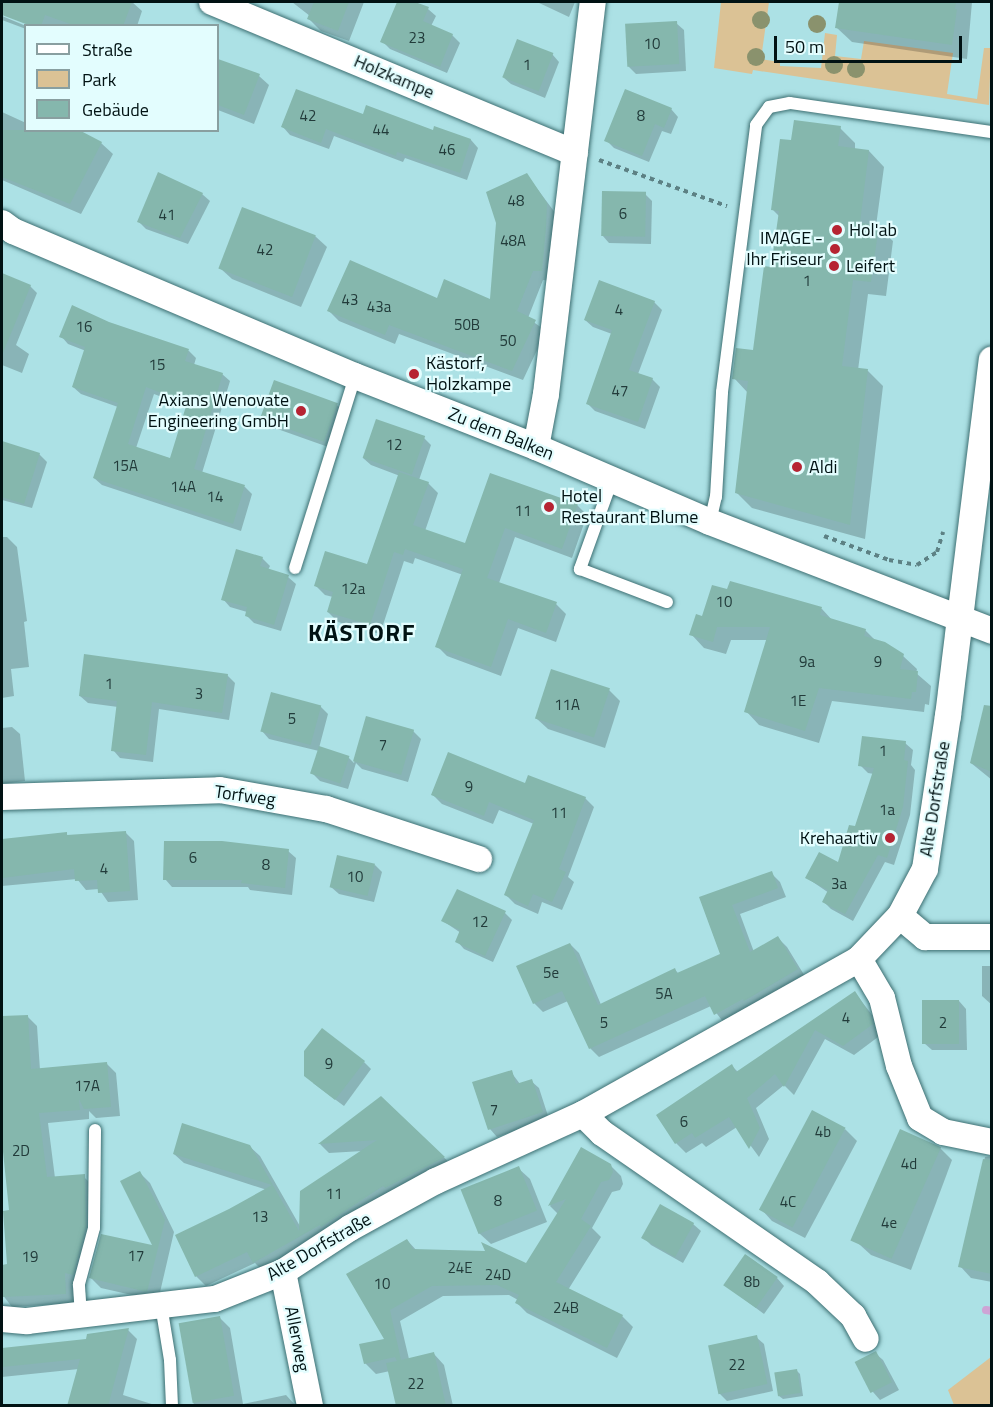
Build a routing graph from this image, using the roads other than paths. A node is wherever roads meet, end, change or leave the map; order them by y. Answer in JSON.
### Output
{"nodes":[{"id":1,"x":212,"y":2,"type":"edge"},
{"id":2,"x":593,"y":2,"type":"edge"},
{"id":3,"x":992,"y":132,"type":"edge"},
{"id":4,"x":575,"y":153,"type":"junction"},
{"id":5,"x":5,"y":227,"type":"edge"},
{"id":6,"x":992,"y":360,"type":"edge"},
{"id":7,"x":355,"y":376,"type":"junction"},
{"id":8,"x":536,"y":447,"type":"junction"},
{"id":9,"x":612,"y":480,"type":"junction"},
{"id":10,"x":984,"y":489,"type":"edge"},
{"id":11,"x":710,"y":522,"type":"junction"},
{"id":12,"x":295,"y":568,"type":"dead end"},
{"id":13,"x":667,"y":602,"type":"dead end"},
{"id":14,"x":960,"y":618,"type":"junction"},
{"id":15,"x":992,"y":631,"type":"edge"},
{"id":16,"x":2,"y":797,"type":"edge"},
{"id":17,"x":479,"y":859,"type":"dead end"},
{"id":18,"x":900,"y":916,"type":"junction"},
{"id":19,"x":992,"y":937,"type":"edge"},
{"id":20,"x":859,"y":959,"type":"junction"},
{"id":21,"x":583,"y":1114,"type":"junction"},
{"id":22,"x":95,"y":1130,"type":"dead end"},
{"id":23,"x":992,"y":1142,"type":"edge"},
{"id":24,"x":283,"y":1272,"type":"junction"},
{"id":25,"x":161,"y":1305,"type":"junction"},
{"id":26,"x":81,"y":1315,"type":"junction"},
{"id":27,"x":2,"y":1319,"type":"edge"},
{"id":28,"x":866,"y":1339,"type":"dead end"},
{"id":29,"x":172,"y":1406,"type":"edge"},
{"id":30,"x":310,"y":1406,"type":"edge"}],
"edges":[{"from":1,"to":4,"type":"street","name":"Holzkampe"},
{"from":2,"to":4,"type":"street"},
{"from":3,"to":11,"type":"lane"},
{"from":4,"to":8,"type":"street"},
{"from":5,"to":7,"type":"street","name":"Zu dem Balken"},
{"from":6,"to":10,"type":"street","name":"Alte Dorfstraße"},
{"from":7,"to":8,"type":"street","name":"Zu dem Balken"},
{"from":7,"to":12,"type":"lane"},
{"from":8,"to":9,"type":"street","name":"Zu dem Balken"},
{"from":9,"to":11,"type":"street","name":"Zu dem Balken"},
{"from":9,"to":13,"type":"lane"},
{"from":10,"to":14,"type":"street","name":"Alte Dorfstraße"},
{"from":11,"to":14,"type":"street","name":"Zu dem Balken"},
{"from":14,"to":15,"type":"street","name":"Zu dem Balken"},
{"from":14,"to":18,"type":"street","name":"Alte Dorfstraße"},
{"from":16,"to":17,"type":"street","name":"Torfweg"},
{"from":18,"to":19,"type":"street"},
{"from":18,"to":20,"type":"street","name":"Alte Dorfstraße"},
{"from":20,"to":21,"type":"street","name":"Alte Dorfstraße"},
{"from":20,"to":23,"type":"street"},
{"from":21,"to":24,"type":"street","name":"Alte Dorfstraße"},
{"from":21,"to":28,"type":"street"},
{"from":22,"to":26,"type":"lane"},
{"from":24,"to":25,"type":"street","name":"Alte Dorfstraße"},
{"from":24,"to":30,"type":"street","name":"Allerweg"},
{"from":25,"to":26,"type":"street","name":"Alte Dorfstraße"},
{"from":25,"to":29,"type":"lane"},
{"from":26,"to":27,"type":"street","name":"Alte Dorfstraße"}]}
